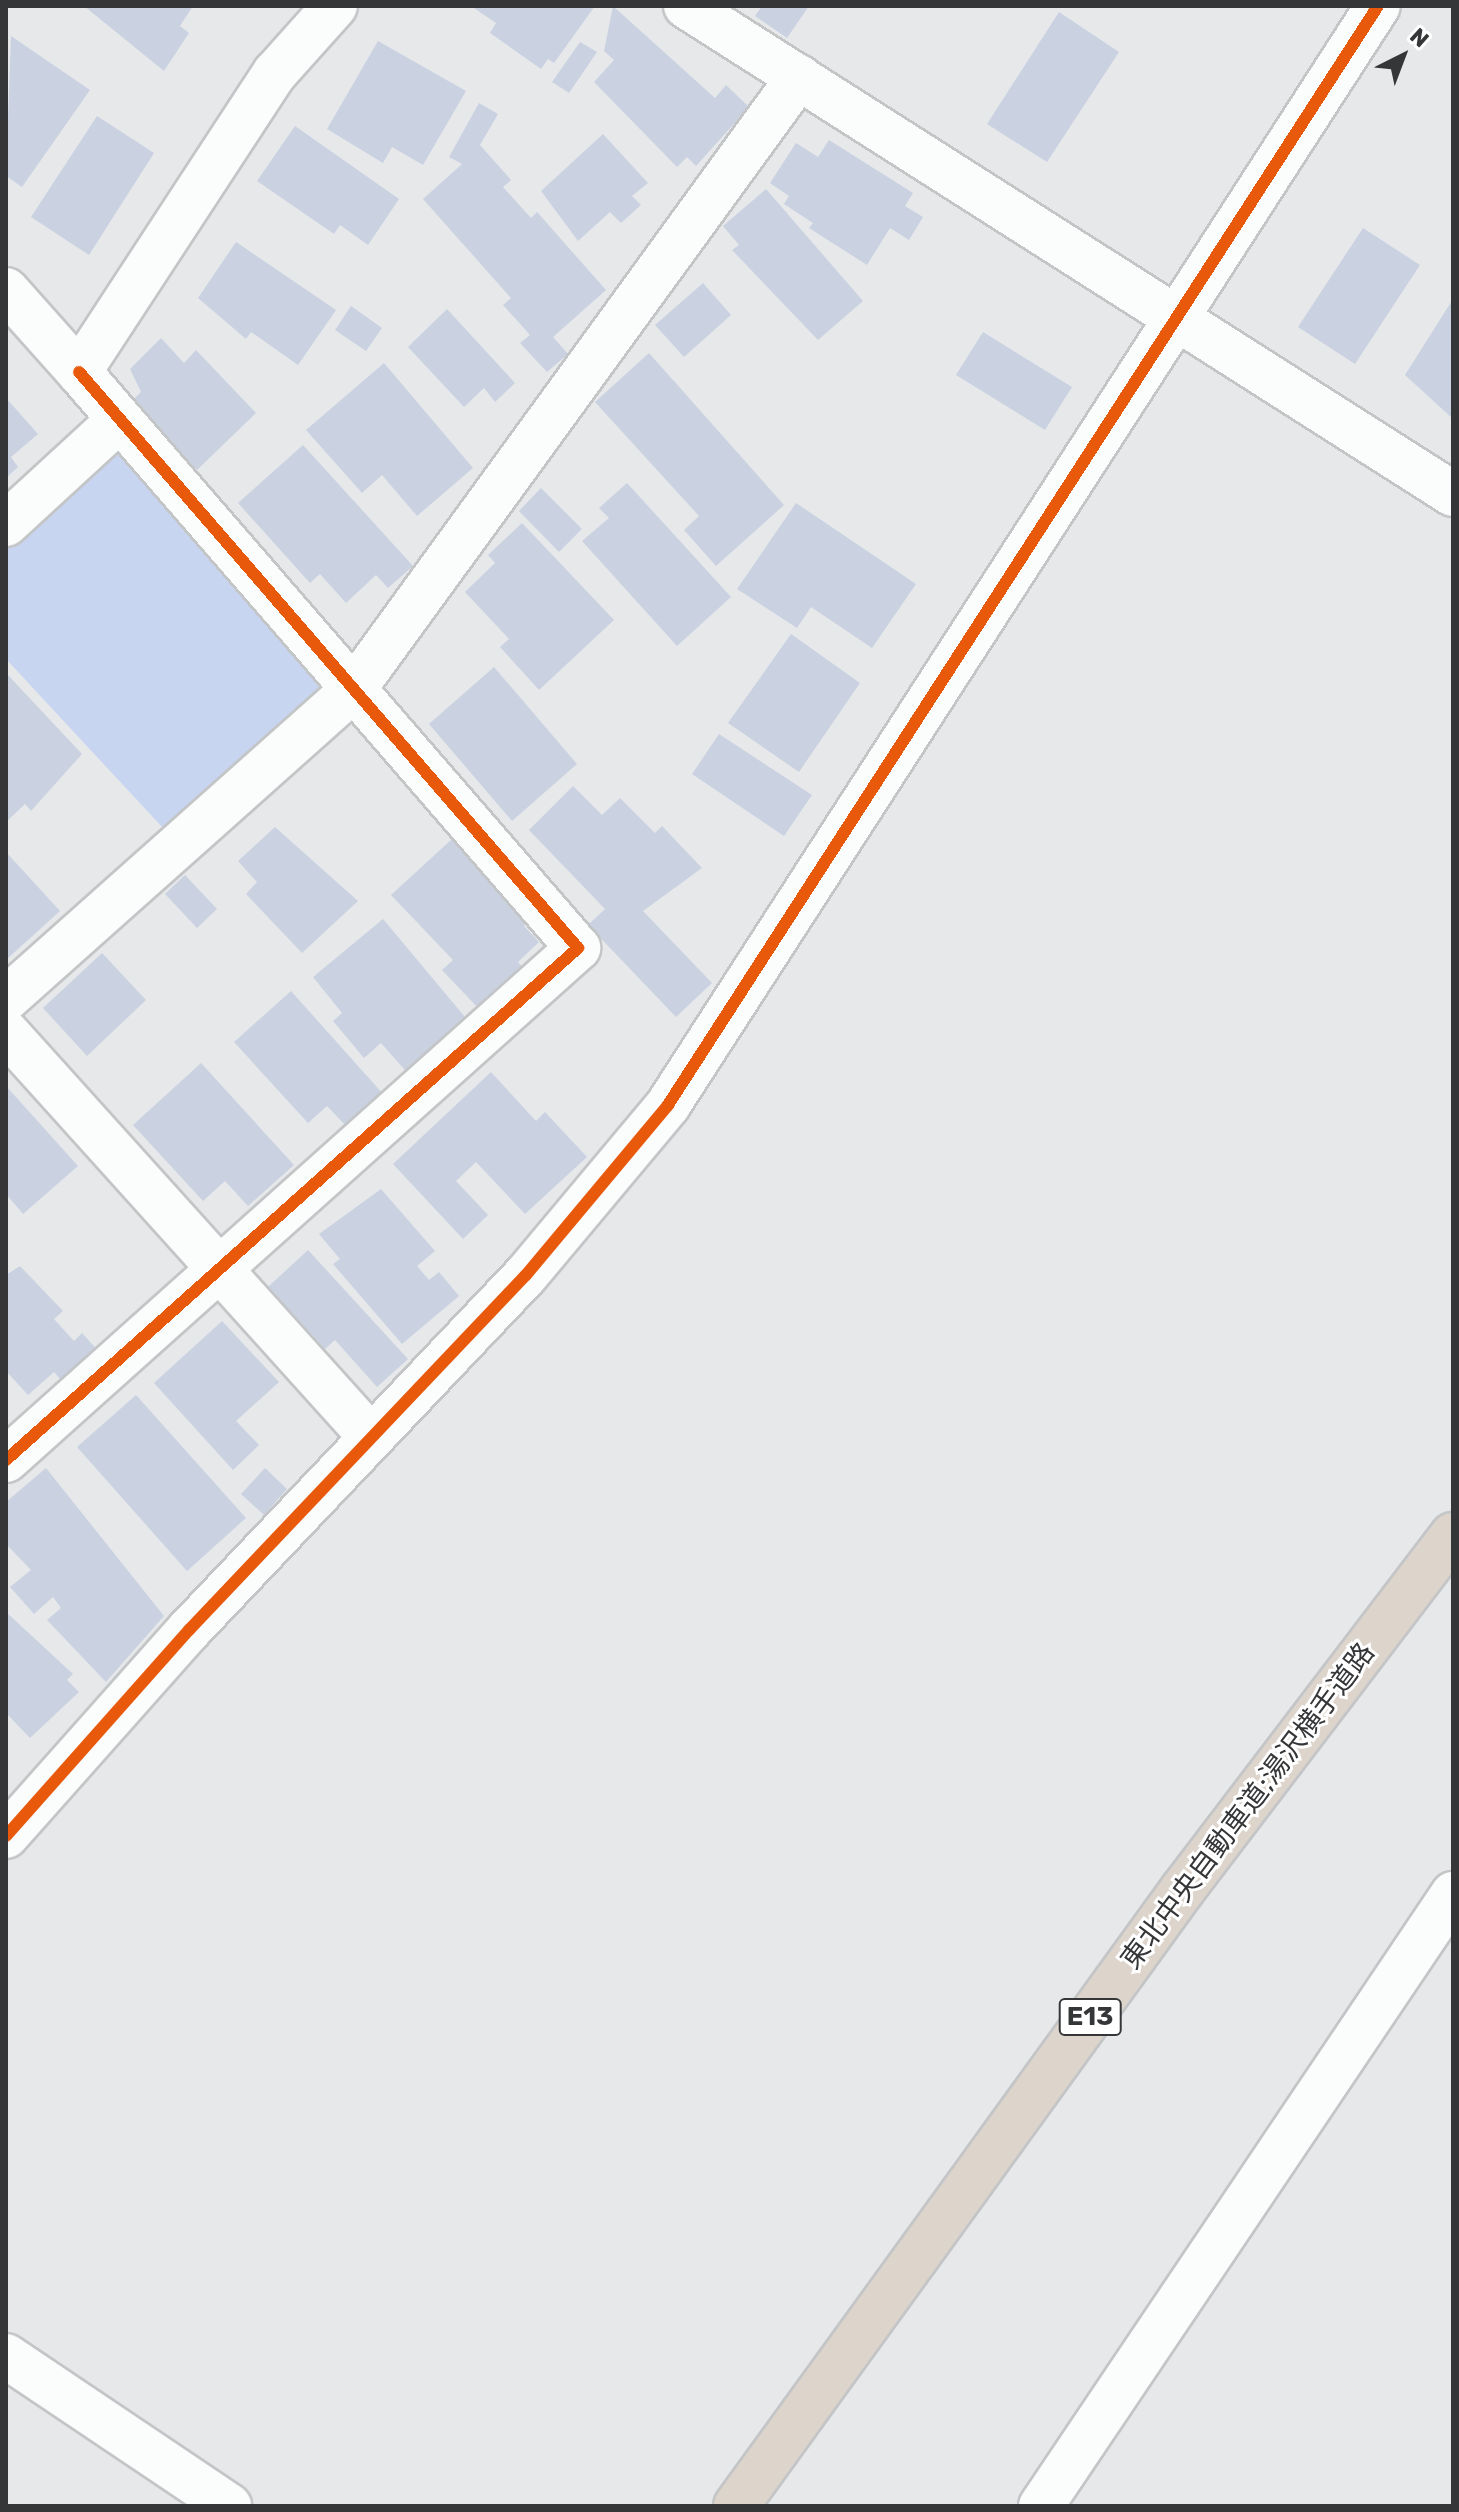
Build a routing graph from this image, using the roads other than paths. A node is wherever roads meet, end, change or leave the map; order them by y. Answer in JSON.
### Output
{"nodes":[{"id":1,"x":335,"y":6,"type":"edge"},
{"id":2,"x":686,"y":6,"type":"edge"},
{"id":3,"x":1378,"y":6,"type":"edge"},
{"id":4,"x":799,"y":77,"type":"junction"},
{"id":5,"x":6,"y":290,"type":"edge"},
{"id":6,"x":1178,"y":319,"type":"junction"},
{"id":7,"x":79,"y":372,"type":"junction"},
{"id":8,"x":117,"y":422,"type":"junction"},
{"id":9,"x":1453,"y":494,"type":"edge"},
{"id":10,"x":6,"y":524,"type":"edge"},
{"id":11,"x":353,"y":690,"type":"junction"},
{"id":12,"x":6,"y":999,"type":"edge"},
{"id":13,"x":6,"y":1032,"type":"edge"},
{"id":14,"x":219,"y":1272,"type":"junction"},
{"id":15,"x":370,"y":1436,"type":"junction"},
{"id":16,"x":6,"y":1460,"type":"edge"},
{"id":17,"x":1453,"y":1535,"type":"edge"},
{"id":18,"x":6,"y":1836,"type":"edge"},
{"id":19,"x":1453,"y":1894,"type":"edge"},
{"id":20,"x":6,"y":2356,"type":"edge"},
{"id":21,"x":229,"y":2506,"type":"edge"},
{"id":22,"x":736,"y":2506,"type":"edge"},
{"id":23,"x":1041,"y":2506,"type":"edge"}],
"edges":[{"from":1,"to":7,"type":"street"},
{"from":2,"to":4,"type":"street"},
{"from":3,"to":6,"type":"street"},
{"from":4,"to":6,"type":"street"},
{"from":4,"to":11,"type":"street"},
{"from":5,"to":7,"type":"street"},
{"from":6,"to":9,"type":"street"},
{"from":6,"to":15,"type":"street"},
{"from":7,"to":8,"type":"street"},
{"from":8,"to":10,"type":"street"},
{"from":8,"to":11,"type":"street"},
{"from":11,"to":12,"type":"street"},
{"from":11,"to":14,"type":"street"},
{"from":13,"to":14,"type":"street"},
{"from":14,"to":15,"type":"street"},
{"from":14,"to":16,"type":"street"},
{"from":15,"to":18,"type":"street"},
{"from":17,"to":22,"type":"highway","name":"東北中央自動車道;湯沢横手道路","number":"E13"},
{"from":19,"to":23,"type":"street"},
{"from":20,"to":21,"type":"street"}]}
